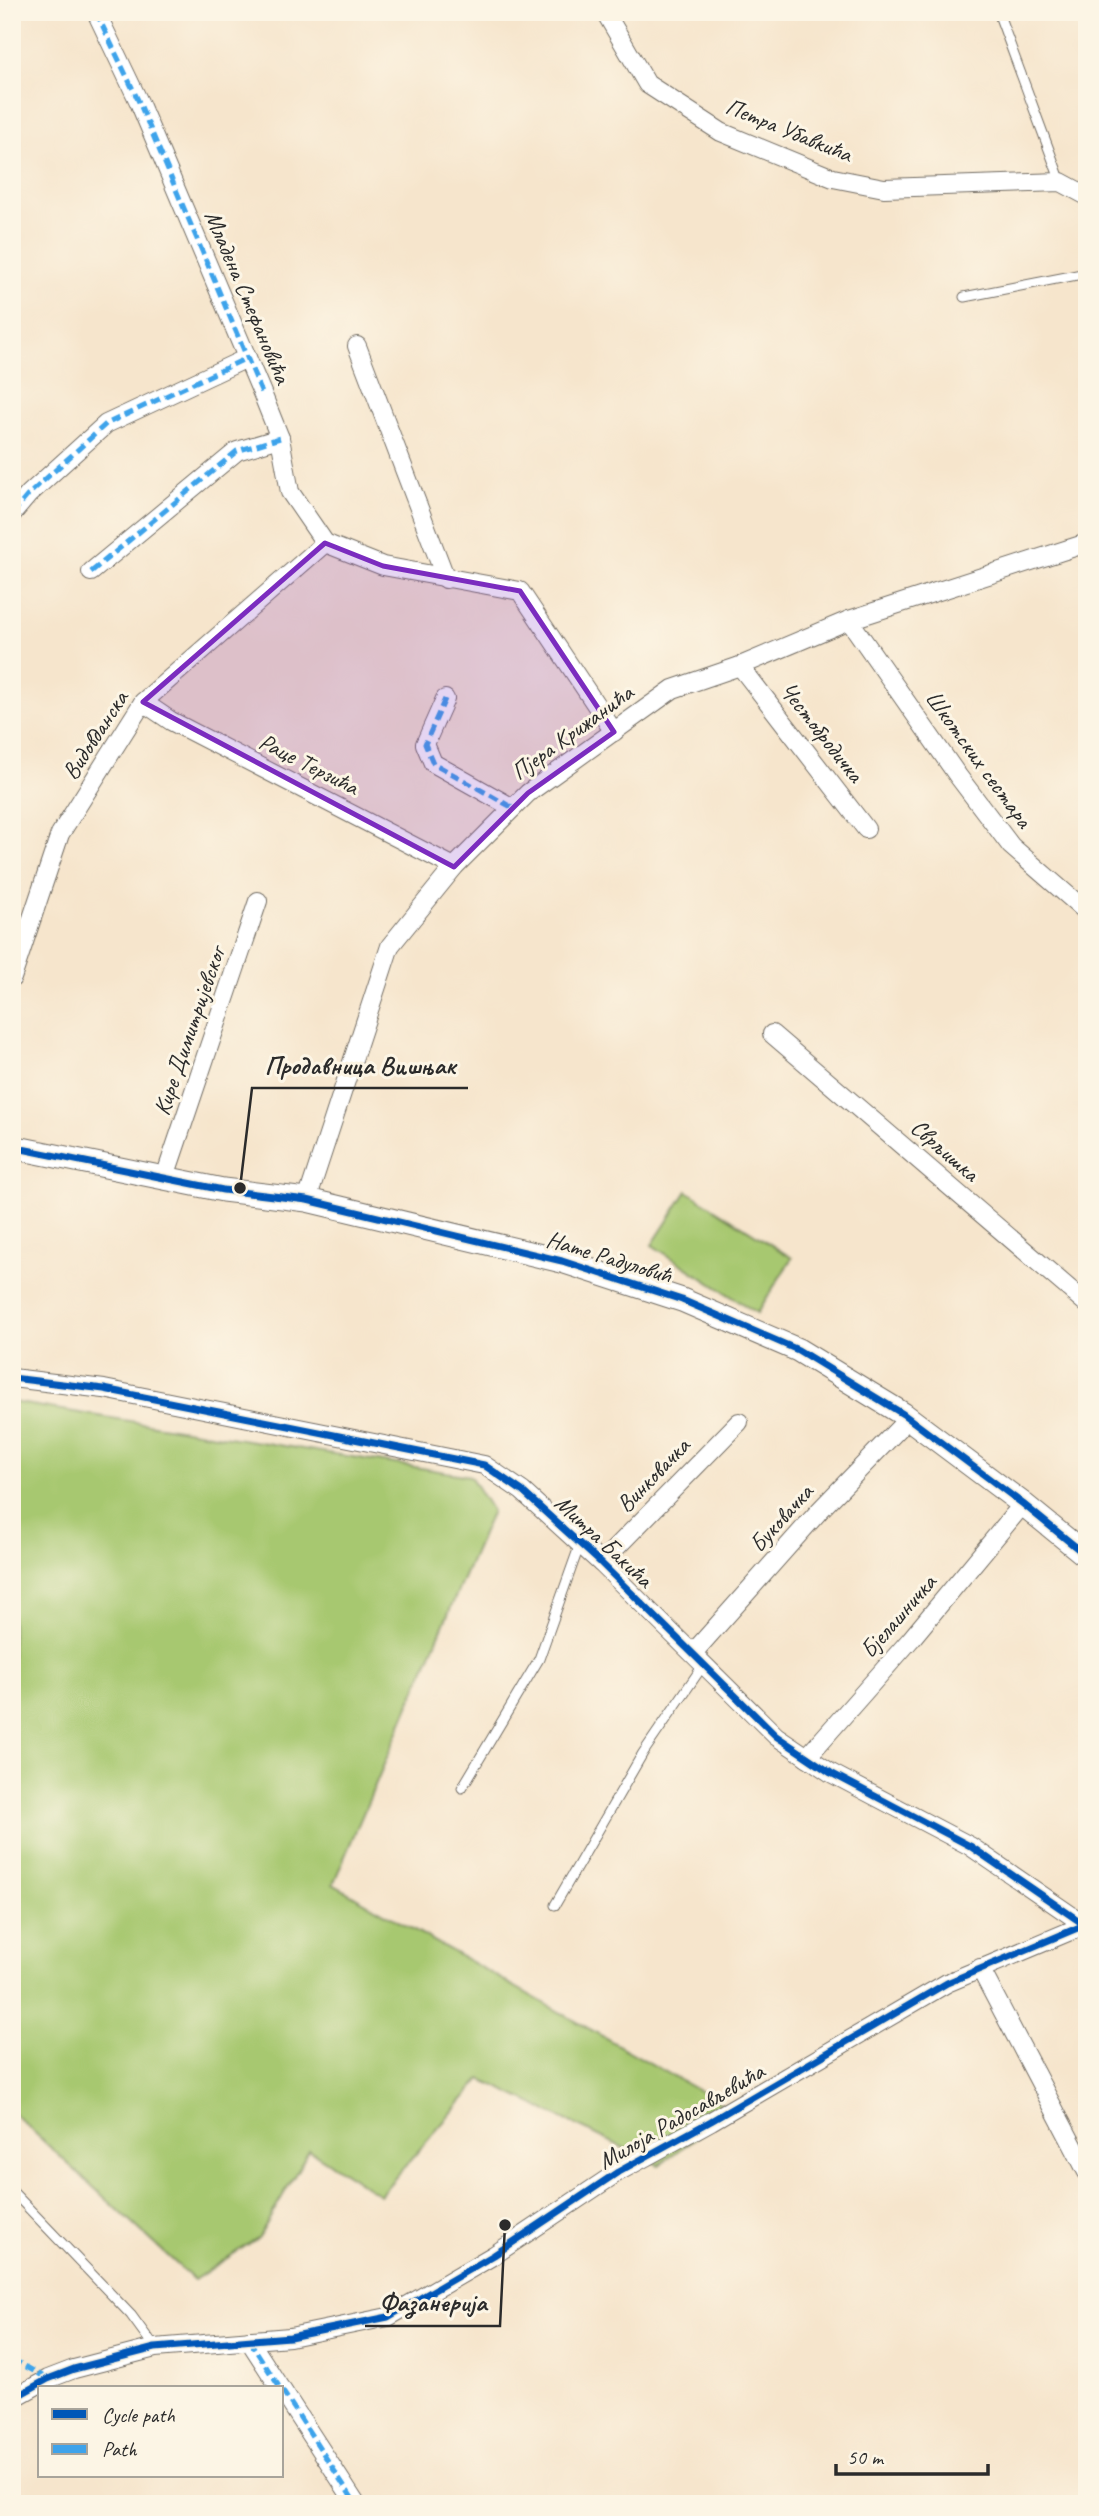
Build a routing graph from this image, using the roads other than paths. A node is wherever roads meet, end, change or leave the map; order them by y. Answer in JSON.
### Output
{"nodes":[{"id":1,"x":96,"y":12,"type":"edge"},
{"id":2,"x":605,"y":12,"type":"edge"},
{"id":3,"x":998,"y":12,"type":"edge"},
{"id":4,"x":1061,"y":182,"type":"junction"},
{"id":5,"x":1087,"y":197,"type":"edge"},
{"id":6,"x":1087,"y":273,"type":"edge"},
{"id":7,"x":964,"y":297,"type":"dead end"},
{"id":8,"x":357,"y":346,"type":"dead end"},
{"id":9,"x":247,"y":358,"type":"junction"},
{"id":10,"x":280,"y":438,"type":"junction"},
{"id":11,"x":12,"y":514,"type":"edge"},
{"id":12,"x":325,"y":543,"type":"junction"},
{"id":13,"x":1087,"y":543,"type":"edge"},
{"id":14,"x":91,"y":572,"type":"dead end"},
{"id":15,"x":446,"y":579,"type":"junction"},
{"id":16,"x":849,"y":620,"type":"junction"},
{"id":17,"x":740,"y":666,"type":"junction"},
{"id":18,"x":445,"y":699,"type":"dead end"},
{"id":19,"x":143,"y":702,"type":"junction"},
{"id":20,"x":614,"y":732,"type":"junction"},
{"id":21,"x":513,"y":808,"type":"junction"},
{"id":22,"x":866,"y":829,"type":"dead end"},
{"id":23,"x":454,"y":867,"type":"junction"},
{"id":24,"x":258,"y":901,"type":"dead end"},
{"id":25,"x":1087,"y":912,"type":"edge"},
{"id":26,"x":12,"y":978,"type":"edge"},
{"id":27,"x":772,"y":1034,"type":"dead end"},
{"id":28,"x":12,"y":1147,"type":"edge"},
{"id":29,"x":164,"y":1177,"type":"junction"},
{"id":30,"x":307,"y":1200,"type":"junction"},
{"id":31,"x":1087,"y":1304,"type":"edge"},
{"id":32,"x":12,"y":1378,"type":"edge"},
{"id":33,"x":909,"y":1418,"type":"junction"},
{"id":34,"x":740,"y":1422,"type":"dead end"},
{"id":35,"x":1023,"y":1504,"type":"junction"},
{"id":36,"x":580,"y":1544,"type":"junction"},
{"id":37,"x":1087,"y":1556,"type":"edge"},
{"id":38,"x":601,"y":1563,"type":"junction"},
{"id":39,"x":698,"y":1658,"type":"junction"},
{"id":40,"x":807,"y":1757,"type":"junction"},
{"id":41,"x":462,"y":1788,"type":"dead end"},
{"id":42,"x":555,"y":1905,"type":"dead end"},
{"id":43,"x":1086,"y":1924,"type":"edge"},
{"id":44,"x":981,"y":1968,"type":"junction"},
{"id":45,"x":1087,"y":2172,"type":"edge"},
{"id":46,"x":12,"y":2191,"type":"edge"},
{"id":47,"x":249,"y":2340,"type":"junction"},
{"id":48,"x":155,"y":2348,"type":"junction"},
{"id":49,"x":279,"y":2386,"type":"edge"},
{"id":50,"x":284,"y":2394,"type":"edge"},
{"id":51,"x":12,"y":2399,"type":"edge"},
{"id":52,"x":356,"y":2504,"type":"edge"}],
"edges":[{"from":1,"to":9,"type":"street","name":"Младена Стефановића"},
{"from":2,"to":4,"type":"street","name":"Петра Убавкића"},
{"from":3,"to":4,"type":"lane"},
{"from":4,"to":5,"type":"street"},
{"from":6,"to":7,"type":"lane"},
{"from":8,"to":15,"type":"street"},
{"from":9,"to":10,"type":"street","name":"Младена Стефановића"},
{"from":9,"to":11,"type":"street"},
{"from":10,"to":12,"type":"street","name":"Младена Стефановића"},
{"from":10,"to":14,"type":"street"},
{"from":12,"to":15,"type":"street"},
{"from":12,"to":19,"type":"street","name":"Видовданска"},
{"from":13,"to":16,"type":"street","name":"Пјера Крижанића"},
{"from":15,"to":20,"type":"street"},
{"from":16,"to":17,"type":"street","name":"Пјера Крижанића"},
{"from":16,"to":25,"type":"street","name":"Шкотских сестара"},
{"from":17,"to":20,"type":"street","name":"Пјера Крижанића"},
{"from":17,"to":22,"type":"street","name":"Честобродичка"},
{"from":18,"to":21,"type":"street"},
{"from":19,"to":23,"type":"street","name":"Раце Терзића"},
{"from":19,"to":26,"type":"street","name":"Видовданска"},
{"from":20,"to":21,"type":"street","name":"Пјера Крижанића"},
{"from":21,"to":23,"type":"street","name":"Пјера Крижанића"},
{"from":23,"to":30,"type":"street","name":"Пјера Крижанића"},
{"from":24,"to":29,"type":"street","name":"Кире Димитријевског"},
{"from":27,"to":31,"type":"street","name":"Сврљишка"},
{"from":28,"to":29,"type":"street","name":"Нате Радуловић"},
{"from":29,"to":30,"type":"street","name":"Нате Радуловић"},
{"from":30,"to":33,"type":"street","name":"Нате Радуловић"},
{"from":32,"to":36,"type":"street","name":"Митра Бакића"},
{"from":33,"to":35,"type":"street","name":"Нате Радуловић"},
{"from":33,"to":39,"type":"street","name":"Буковачка"},
{"from":34,"to":38,"type":"street","name":"Винковачка"},
{"from":35,"to":37,"type":"street","name":"Нате Радуловић"},
{"from":35,"to":40,"type":"street","name":"Бјелашничка"},
{"from":36,"to":38,"type":"street","name":"Митра Бакића"},
{"from":36,"to":41,"type":"lane"},
{"from":38,"to":39,"type":"street","name":"Митра Бакића"},
{"from":39,"to":40,"type":"street","name":"Митра Бакића"},
{"from":39,"to":42,"type":"lane"},
{"from":40,"to":43,"type":"street","name":"Митра Бакића"},
{"from":43,"to":44,"type":"street","name":"Милоја Радосављевића"},
{"from":44,"to":45,"type":"street"},
{"from":44,"to":47,"type":"street","name":"Милоја Радосављевића"},
{"from":46,"to":48,"type":"lane"},
{"from":47,"to":48,"type":"street","name":"Милоја Радосављевића"},
{"from":47,"to":49,"type":"street"},
{"from":48,"to":51,"type":"street","name":"Милоја Радосављевића"},
{"from":50,"to":52,"type":"street"}]}
